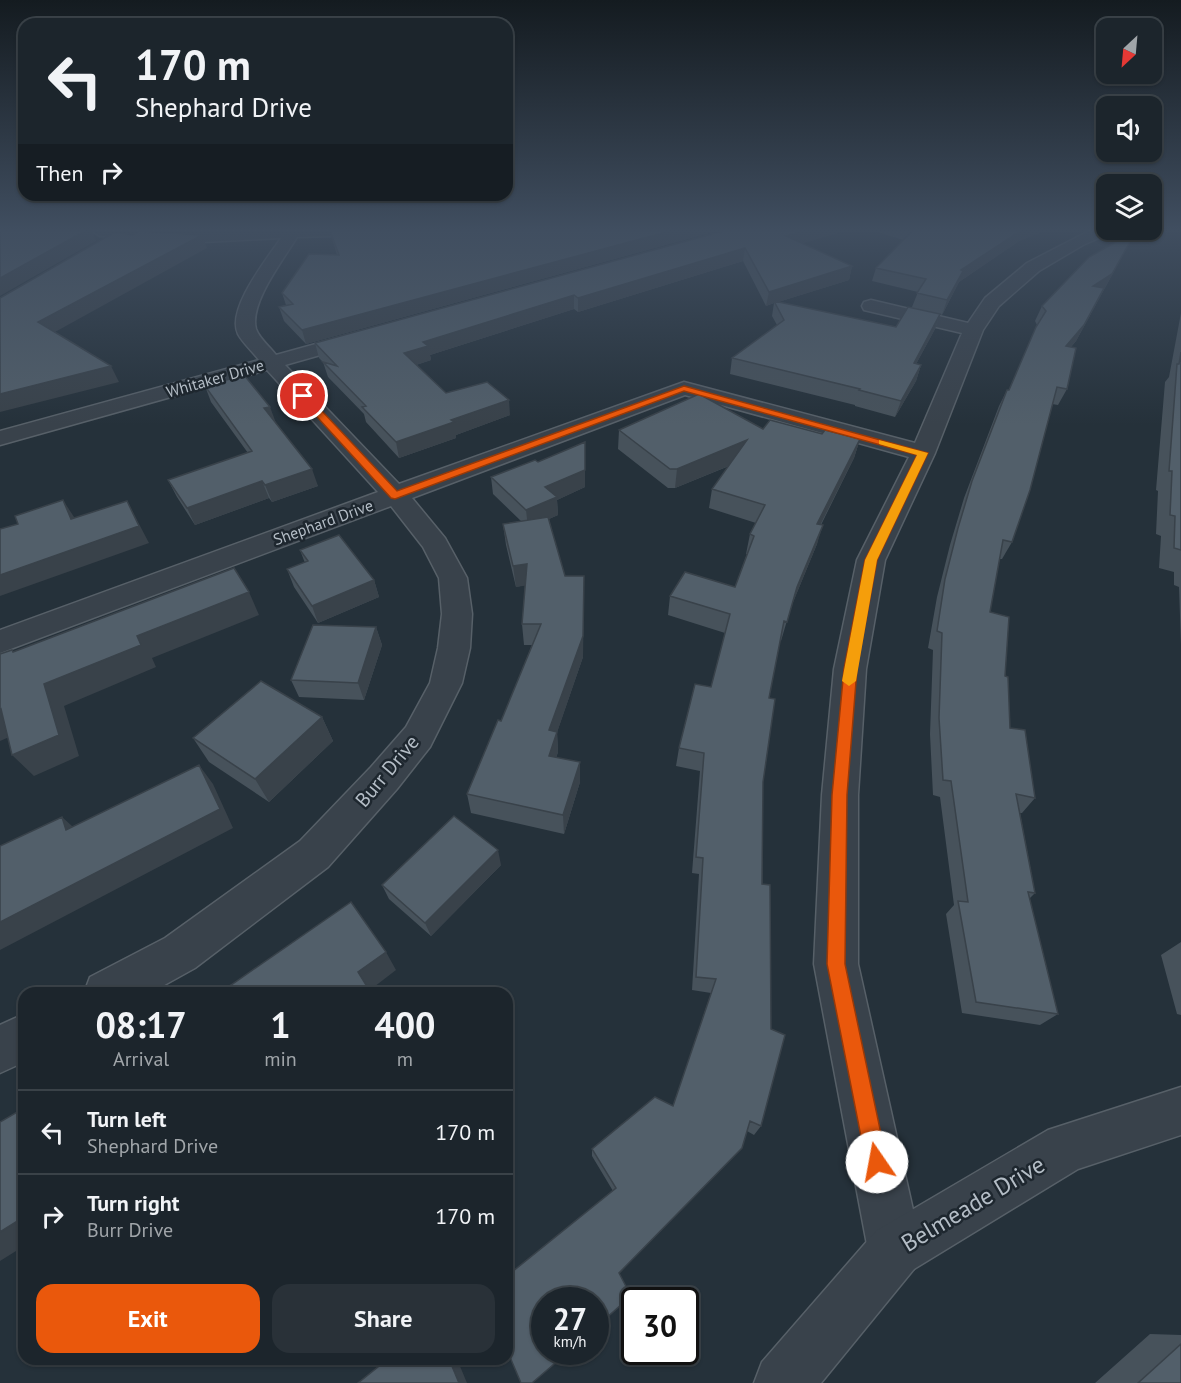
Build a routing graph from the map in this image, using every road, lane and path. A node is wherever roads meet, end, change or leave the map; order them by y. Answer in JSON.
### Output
{"nodes":[{"id":1,"x":252,"y":296,"type":"edge"},
{"id":2,"x":1000,"y":296,"type":"edge"},
{"id":3,"x":871,"y":306,"type":"dead end"},
{"id":4,"x":973,"y":330,"type":"junction"},
{"id":5,"x":375,"y":334,"type":"edge"},
{"id":6,"x":272,"y":363,"type":"junction"},
{"id":7,"x":0,"y":438,"type":"edge"},
{"id":8,"x":923,"y":453,"type":"junction"},
{"id":9,"x":395,"y":495,"type":"junction"},
{"id":10,"x":0,"y":642,"type":"edge"},
{"id":11,"x":117,"y":987,"type":"edge"},
{"id":12,"x":18,"y":1040,"type":"edge"},
{"id":13,"x":0,"y":1050,"type":"edge"},
{"id":14,"x":1181,"y":1111,"type":"edge"},
{"id":15,"x":895,"y":1250,"type":"junction"},
{"id":16,"x":783,"y":1383,"type":"edge"}],
"edges":[{"from":1,"to":6,"type":"street","name":"Burr Drive"},
{"from":2,"to":4,"type":"street"},
{"from":3,"to":4,"type":"street"},
{"from":4,"to":8,"type":"street"},
{"from":5,"to":6,"type":"street","name":"Whitaker Drive"},
{"from":6,"to":7,"type":"street","name":"Whitaker Drive"},
{"from":6,"to":9,"type":"street","name":"Burr Drive"},
{"from":8,"to":9,"type":"street","name":"Shephard Drive"},
{"from":8,"to":15,"type":"street"},
{"from":9,"to":10,"type":"street","name":"Shephard Drive"},
{"from":9,"to":11,"type":"street","name":"Burr Drive"},
{"from":12,"to":13,"type":"street"},
{"from":14,"to":15,"type":"street","name":"Belmeade Drive"},
{"from":15,"to":16,"type":"street","name":"Belmeade Drive"}]}
